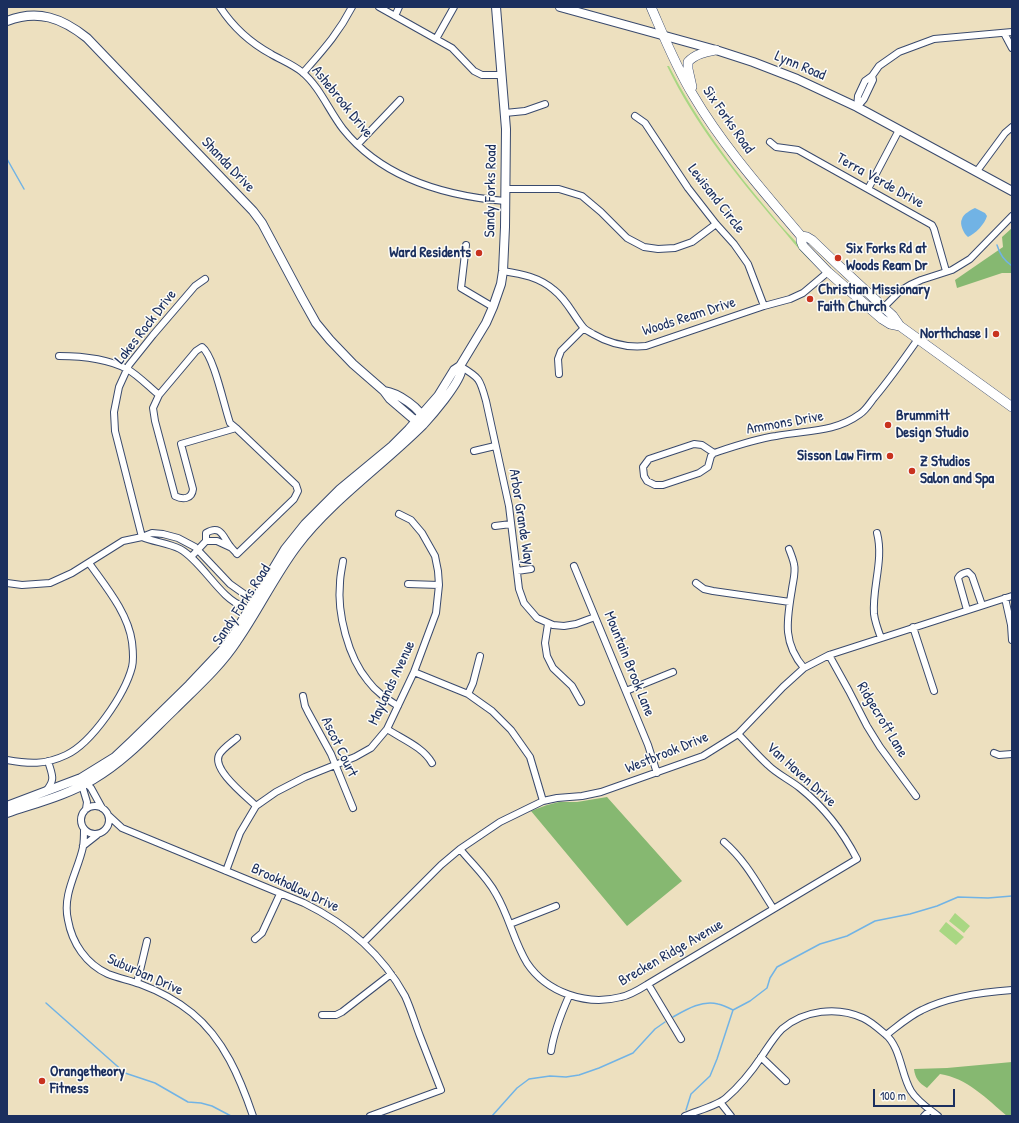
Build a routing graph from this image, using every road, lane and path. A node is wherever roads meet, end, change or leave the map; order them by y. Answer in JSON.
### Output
{"nodes":[{"id":1,"x":220,"y":7,"type":"edge"},
{"id":2,"x":352,"y":7,"type":"edge"},
{"id":3,"x":379,"y":7,"type":"edge"},
{"id":4,"x":399,"y":7,"type":"edge"},
{"id":5,"x":454,"y":7,"type":"edge"},
{"id":6,"x":496,"y":7,"type":"edge"},
{"id":7,"x":560,"y":7,"type":"edge"},
{"id":8,"x":651,"y":7,"type":"edge"},
{"id":9,"x":395,"y":16,"type":"junction"},
{"id":10,"x":7,"y":21,"type":"edge"},
{"id":11,"x":1012,"y":32,"type":"edge"},
{"id":12,"x":1004,"y":33,"type":"junction"},
{"id":13,"x":662,"y":35,"type":"junction"},
{"id":14,"x":436,"y":39,"type":"junction"},
{"id":15,"x":1012,"y":48,"type":"edge"},
{"id":16,"x":716,"y":50,"type":"junction"},
{"id":17,"x":303,"y":73,"type":"junction"},
{"id":18,"x":501,"y":75,"type":"junction"},
{"id":19,"x":692,"y":95,"type":"junction"},
{"id":20,"x":400,"y":100,"type":"dead end"},
{"id":21,"x":545,"y":104,"type":"dead end"},
{"id":22,"x":857,"y":107,"type":"junction"},
{"id":23,"x":505,"y":113,"type":"junction"},
{"id":24,"x":635,"y":116,"type":"dead end"},
{"id":25,"x":1012,"y":127,"type":"edge"},
{"id":26,"x":899,"y":130,"type":"junction"},
{"id":27,"x":770,"y":142,"type":"dead end"},
{"id":28,"x":358,"y":144,"type":"junction"},
{"id":29,"x":976,"y":171,"type":"junction"},
{"id":30,"x":505,"y":189,"type":"junction"},
{"id":31,"x":868,"y":189,"type":"junction"},
{"id":32,"x":1012,"y":191,"type":"edge"},
{"id":33,"x":505,"y":201,"type":"junction"},
{"id":34,"x":1012,"y":216,"type":"edge"},
{"id":35,"x":716,"y":224,"type":"junction"},
{"id":36,"x":801,"y":236,"type":"junction"},
{"id":37,"x":466,"y":245,"type":"dead end"},
{"id":38,"x":503,"y":271,"type":"junction"},
{"id":39,"x":946,"y":271,"type":"junction"},
{"id":40,"x":828,"y":272,"type":"junction"},
{"id":41,"x":205,"y":280,"type":"dead end"},
{"id":42,"x":493,"y":306,"type":"junction"},
{"id":43,"x":764,"y":306,"type":"junction"},
{"id":44,"x":883,"y":308,"type":"junction"},
{"id":45,"x":900,"y":326,"type":"junction"},
{"id":46,"x":584,"y":328,"type":"junction"},
{"id":47,"x":918,"y":339,"type":"junction"},
{"id":48,"x":59,"y":356,"type":"dead end"},
{"id":49,"x":460,"y":366,"type":"junction"},
{"id":50,"x":128,"y":369,"type":"junction"},
{"id":51,"x":558,"y":374,"type":"dead end"},
{"id":52,"x":384,"y":391,"type":"junction"},
{"id":53,"x":159,"y":395,"type":"junction"},
{"id":54,"x":1012,"y":407,"type":"edge"},
{"id":55,"x":424,"y":418,"type":"junction"},
{"id":56,"x":416,"y":421,"type":"junction"},
{"id":57,"x":236,"y":428,"type":"junction"},
{"id":58,"x":495,"y":446,"type":"junction"},
{"id":59,"x":474,"y":451,"type":"dead end"},
{"id":60,"x":714,"y":453,"type":"junction"},
{"id":61,"x":399,"y":514,"type":"dead end"},
{"id":62,"x":511,"y":524,"type":"junction"},
{"id":63,"x":495,"y":526,"type":"dead end"},
{"id":64,"x":877,"y":533,"type":"dead end"},
{"id":65,"x":142,"y":538,"type":"junction"},
{"id":66,"x":222,"y":540,"type":"junction"},
{"id":67,"x":206,"y":541,"type":"junction"},
{"id":68,"x":789,"y":549,"type":"dead end"},
{"id":69,"x":198,"y":551,"type":"junction"},
{"id":70,"x":192,"y":558,"type":"junction"},
{"id":71,"x":343,"y":561,"type":"dead end"},
{"id":72,"x":89,"y":563,"type":"junction"},
{"id":73,"x":574,"y":566,"type":"dead end"},
{"id":74,"x":531,"y":569,"type":"dead end"},
{"id":75,"x":517,"y":571,"type":"junction"},
{"id":76,"x":7,"y":583,"type":"edge"},
{"id":77,"x":696,"y":583,"type":"dead end"},
{"id":78,"x":408,"y":584,"type":"dead end"},
{"id":79,"x":439,"y":585,"type":"junction"},
{"id":80,"x":1012,"y":596,"type":"edge"},
{"id":81,"x":1005,"y":598,"type":"junction"},
{"id":82,"x":790,"y":602,"type":"junction"},
{"id":83,"x":982,"y":605,"type":"junction"},
{"id":84,"x":253,"y":606,"type":"junction"},
{"id":85,"x":967,"y":610,"type":"junction"},
{"id":86,"x":596,"y":617,"type":"junction"},
{"id":87,"x":548,"y":624,"type":"junction"},
{"id":88,"x":913,"y":627,"type":"junction"},
{"id":89,"x":881,"y":638,"type":"junction"},
{"id":90,"x":1012,"y":640,"type":"edge"},
{"id":91,"x":829,"y":655,"type":"junction"},
{"id":92,"x":480,"y":656,"type":"dead end"},
{"id":93,"x":804,"y":668,"type":"junction"},
{"id":94,"x":414,"y":672,"type":"junction"},
{"id":95,"x":673,"y":672,"type":"dead end"},
{"id":96,"x":626,"y":691,"type":"junction"},
{"id":97,"x":934,"y":691,"type":"dead end"},
{"id":98,"x":468,"y":694,"type":"junction"},
{"id":99,"x":303,"y":696,"type":"dead end"},
{"id":100,"x":581,"y":702,"type":"dead end"},
{"id":101,"x":398,"y":706,"type":"junction"},
{"id":102,"x":387,"y":729,"type":"junction"},
{"id":103,"x":738,"y":734,"type":"junction"},
{"id":104,"x":237,"y":738,"type":"dead end"},
{"id":105,"x":994,"y":753,"type":"dead end"},
{"id":106,"x":1012,"y":754,"type":"edge"},
{"id":107,"x":7,"y":760,"type":"edge"},
{"id":108,"x":48,"y":762,"type":"junction"},
{"id":109,"x":432,"y":763,"type":"dead end"},
{"id":110,"x":335,"y":765,"type":"junction"},
{"id":111,"x":657,"y":773,"type":"junction"},
{"id":112,"x":53,"y":779,"type":"junction"},
{"id":113,"x":83,"y":782,"type":"junction"},
{"id":114,"x":67,"y":785,"type":"junction"},
{"id":115,"x":44,"y":793,"type":"junction"},
{"id":116,"x":916,"y":796,"type":"dead end"},
{"id":117,"x":543,"y":801,"type":"junction"},
{"id":118,"x":7,"y":806,"type":"edge"},
{"id":119,"x":256,"y":806,"type":"junction"},
{"id":120,"x":100,"y":807,"type":"junction"},
{"id":121,"x":353,"y":808,"type":"dead end"},
{"id":122,"x":86,"y":809,"type":"junction"},
{"id":123,"x":7,"y":813,"type":"edge"},
{"id":124,"x":109,"y":816,"type":"junction"},
{"id":125,"x":122,"y":828,"type":"junction"},
{"id":126,"x":84,"y":829,"type":"junction"},
{"id":127,"x":106,"y":830,"type":"junction"},
{"id":128,"x":96,"y":835,"type":"junction"},
{"id":129,"x":724,"y":842,"type":"dead end"},
{"id":130,"x":84,"y":846,"type":"junction"},
{"id":131,"x":460,"y":850,"type":"junction"},
{"id":132,"x":857,"y":859,"type":"joint"},
{"id":133,"x":226,"y":871,"type":"junction"},
{"id":134,"x":280,"y":894,"type":"junction"},
{"id":135,"x":556,"y":906,"type":"dead end"},
{"id":136,"x":773,"y":908,"type":"junction"},
{"id":137,"x":510,"y":924,"type":"junction"},
{"id":138,"x":255,"y":939,"type":"dead end"},
{"id":139,"x":147,"y":941,"type":"dead end"},
{"id":140,"x":364,"y":942,"type":"junction"},
{"id":141,"x":392,"y":974,"type":"junction"},
{"id":142,"x":137,"y":983,"type":"junction"},
{"id":143,"x":648,"y":984,"type":"junction"},
{"id":144,"x":1012,"y":990,"type":"edge"},
{"id":145,"x":569,"y":996,"type":"junction"},
{"id":146,"x":322,"y":1015,"type":"dead end"},
{"id":147,"x":886,"y":1035,"type":"junction"},
{"id":148,"x":681,"y":1039,"type":"dead end"},
{"id":149,"x":551,"y":1051,"type":"dead end"},
{"id":150,"x":761,"y":1057,"type":"junction"},
{"id":151,"x":786,"y":1081,"type":"dead end"},
{"id":152,"x":720,"y":1102,"type":"junction"},
{"id":153,"x":930,"y":1110,"type":"junction"},
{"id":154,"x":253,"y":1116,"type":"edge"},
{"id":155,"x":370,"y":1116,"type":"edge"},
{"id":156,"x":684,"y":1116,"type":"edge"},
{"id":157,"x":731,"y":1116,"type":"edge"},
{"id":158,"x":924,"y":1116,"type":"edge"},
{"id":159,"x":938,"y":1116,"type":"edge"}],
"edges":[{"from":1,"to":17,"type":"street","name":"Ashebrook Drive"},
{"from":2,"to":17,"type":"street"},
{"from":3,"to":9,"type":"street"},
{"from":4,"to":9,"type":"street"},
{"from":5,"to":14,"type":"street"},
{"from":6,"to":18,"type":"street","name":"Sandy Forks Road"},
{"from":7,"to":13,"type":"street","name":"Lynn Road"},
{"from":8,"to":13,"type":"main road","name":"Six Forks Road"},
{"from":9,"to":14,"type":"street"},
{"from":10,"to":52,"type":"street","name":"Shanda Drive"},
{"from":11,"to":12,"type":"street"},
{"from":12,"to":15,"type":"street"},
{"from":12,"to":22,"type":"street"},
{"from":13,"to":16,"type":"street","name":"Lynn Road"},
{"from":13,"to":19,"type":"main road","name":"Six Forks Road"},
{"from":14,"to":18,"type":"street"},
{"from":16,"to":19,"type":"main road"},
{"from":16,"to":22,"type":"street","name":"Lynn Road"},
{"from":17,"to":28,"type":"street","name":"Ashebrook Drive"},
{"from":18,"to":23,"type":"street","name":"Sandy Forks Road"},
{"from":19,"to":36,"type":"main road","name":"Six Forks Road"},
{"from":20,"to":28,"type":"street"},
{"from":21,"to":23,"type":"street"},
{"from":22,"to":26,"type":"street","name":"Lynn Road"},
{"from":23,"to":30,"type":"street","name":"Sandy Forks Road"},
{"from":24,"to":35,"type":"street","name":"Lewisand Circle"},
{"from":25,"to":29,"type":"street"},
{"from":26,"to":29,"type":"street","name":"Lynn Road"},
{"from":26,"to":31,"type":"street"},
{"from":27,"to":31,"type":"street","name":"Terra Verde Drive"},
{"from":28,"to":33,"type":"street","name":"Ashebrook Drive"},
{"from":29,"to":32,"type":"street","name":"Lynn Road"},
{"from":30,"to":33,"type":"street","name":"Sandy Forks Road"},
{"from":30,"to":35,"type":"street"},
{"from":31,"to":39,"type":"street","name":"Terra Verde Drive"},
{"from":33,"to":38,"type":"street","name":"Sandy Forks Road"},
{"from":34,"to":39,"type":"street"},
{"from":35,"to":43,"type":"street","name":"Lewisand Circle"},
{"from":36,"to":40,"type":"main road","name":"Six Forks Road"},
{"from":36,"to":44,"type":"main road","name":"Six Forks Road"},
{"from":37,"to":42,"type":"street"},
{"from":38,"to":42,"type":"street","name":"Sandy Forks Road"},
{"from":38,"to":46,"type":"street","name":"Woods Ream Drive"},
{"from":39,"to":44,"type":"street"},
{"from":40,"to":43,"type":"street","name":"Woods Ream Drive"},
{"from":40,"to":45,"type":"main road","name":"Six Forks Road"},
{"from":41,"to":50,"type":"street","name":"Lakes Rock Drive"},
{"from":42,"to":49,"type":"street","name":"Sandy Forks Road"},
{"from":43,"to":46,"type":"street","name":"Woods Ream Drive"},
{"from":44,"to":45,"type":"main road","name":"Six Forks Road"},
{"from":45,"to":47,"type":"main road","name":"Six Forks Road"},
{"from":46,"to":51,"type":"street"},
{"from":47,"to":54,"type":"main road","name":"Six Forks Road"},
{"from":47,"to":60,"type":"street","name":"Ammons Drive"},
{"from":48,"to":50,"type":"street"},
{"from":49,"to":55,"type":"street","name":"Sandy Forks Road"},
{"from":49,"to":58,"type":"street","name":"Arbor Grande Way"},
{"from":50,"to":53,"type":"street"},
{"from":50,"to":65,"type":"street","name":"Lakes Rock Drive"},
{"from":52,"to":55,"type":"street","name":"Shanda Drive"},
{"from":52,"to":56,"type":"street","name":"Shanda Drive"},
{"from":53,"to":57,"type":"street"},
{"from":53,"to":57,"type":"street"},
{"from":55,"to":56,"type":"street"},
{"from":55,"to":84,"type":"street","name":"Sandy Forks Road"},
{"from":56,"to":84,"type":"street","name":"Sandy Forks Road"},
{"from":57,"to":66,"type":"street"},
{"from":58,"to":59,"type":"street"},
{"from":58,"to":62,"type":"street","name":"Arbor Grande Way"},
{"from":60,"to":60,"type":"street"},
{"from":61,"to":79,"type":"street","name":"Maylands Avenue"},
{"from":62,"to":63,"type":"street"},
{"from":62,"to":75,"type":"street","name":"Arbor Grande Way"},
{"from":64,"to":89,"type":"street"},
{"from":65,"to":69,"type":"street"},
{"from":65,"to":70,"type":"street"},
{"from":65,"to":72,"type":"street"},
{"from":66,"to":67,"type":"street"},
{"from":66,"to":67,"type":"street"},
{"from":67,"to":69,"type":"street"},
{"from":68,"to":82,"type":"street"},
{"from":69,"to":70,"type":"street"},
{"from":69,"to":84,"type":"street"},
{"from":70,"to":84,"type":"street"},
{"from":71,"to":101,"type":"street"},
{"from":72,"to":76,"type":"street"},
{"from":72,"to":108,"type":"street"},
{"from":73,"to":86,"type":"street","name":"Mountain Brook Lane"},
{"from":74,"to":75,"type":"street"},
{"from":75,"to":87,"type":"street","name":"Arbor Grande Way"},
{"from":77,"to":82,"type":"street"},
{"from":78,"to":79,"type":"street"},
{"from":79,"to":94,"type":"street","name":"Maylands Avenue"},
{"from":80,"to":81,"type":"street","name":"Westbrook Drive"},
{"from":81,"to":83,"type":"street","name":"Westbrook Drive"},
{"from":81,"to":90,"type":"street"},
{"from":82,"to":93,"type":"street"},
{"from":83,"to":85,"type":"street","name":"Westbrook Drive"},
{"from":83,"to":85,"type":"street"},
{"from":84,"to":113,"type":"street","name":"Sandy Forks Road"},
{"from":85,"to":88,"type":"street","name":"Westbrook Drive"},
{"from":86,"to":87,"type":"street"},
{"from":86,"to":96,"type":"street","name":"Mountain Brook Lane"},
{"from":87,"to":100,"type":"street"},
{"from":88,"to":89,"type":"street","name":"Westbrook Drive"},
{"from":88,"to":97,"type":"street"},
{"from":89,"to":91,"type":"street","name":"Westbrook Drive"},
{"from":91,"to":93,"type":"street","name":"Westbrook Drive"},
{"from":91,"to":116,"type":"street","name":"Ridgecroft Lane"},
{"from":92,"to":98,"type":"street"},
{"from":93,"to":103,"type":"street","name":"Westbrook Drive"},
{"from":94,"to":98,"type":"street"},
{"from":94,"to":101,"type":"street","name":"Maylands Avenue"},
{"from":95,"to":96,"type":"street"},
{"from":96,"to":111,"type":"street","name":"Mountain Brook Lane"},
{"from":98,"to":117,"type":"street"},
{"from":99,"to":110,"type":"street","name":"Ascot Court"},
{"from":101,"to":102,"type":"street","name":"Maylands Avenue"},
{"from":102,"to":109,"type":"street"},
{"from":102,"to":110,"type":"street","name":"Maylands Avenue"},
{"from":103,"to":111,"type":"street","name":"Westbrook Drive"},
{"from":103,"to":132,"type":"street","name":"Van Haven Drive"},
{"from":104,"to":119,"type":"street"},
{"from":105,"to":106,"type":"street"},
{"from":107,"to":108,"type":"street"},
{"from":108,"to":112,"type":"street"},
{"from":110,"to":119,"type":"street","name":"Maylands Avenue"},
{"from":110,"to":121,"type":"street","name":"Ascot Court"},
{"from":111,"to":117,"type":"street","name":"Westbrook Drive"},
{"from":112,"to":114,"type":"street"},
{"from":112,"to":115,"type":"street"},
{"from":113,"to":114,"type":"street","name":"Sandy Forks Road"},
{"from":113,"to":120,"type":"street","name":"Brookhollow Drive"},
{"from":113,"to":122,"type":"street","name":"Suburban Drive"},
{"from":113,"to":123,"type":"street","name":"Sandy Forks Road"},
{"from":114,"to":115,"type":"street","name":"Sandy Forks Road"},
{"from":115,"to":118,"type":"street","name":"Sandy Forks Road"},
{"from":117,"to":131,"type":"street","name":"Westbrook Drive"},
{"from":119,"to":133,"type":"street","name":"Maylands Avenue"},
{"from":120,"to":122,"type":"street"},
{"from":120,"to":124,"type":"street","name":"Brookhollow Drive"},
{"from":122,"to":126,"type":"street","name":"Suburban Drive"},
{"from":124,"to":125,"type":"street","name":"Brookhollow Drive"},
{"from":124,"to":127,"type":"street"},
{"from":125,"to":127,"type":"street","name":"Brookhollow Drive"},
{"from":125,"to":133,"type":"street","name":"Brookhollow Drive"},
{"from":126,"to":128,"type":"street"},
{"from":126,"to":130,"type":"street","name":"Suburban Drive"},
{"from":127,"to":128,"type":"street","name":"Brookhollow Drive"},
{"from":128,"to":130,"type":"street","name":"Suburban Drive"},
{"from":129,"to":136,"type":"street"},
{"from":130,"to":142,"type":"street","name":"Suburban Drive"},
{"from":131,"to":137,"type":"street","name":"Brecken Ridge Avenue"},
{"from":131,"to":140,"type":"street","name":"Westbrook Drive"},
{"from":132,"to":136,"type":"street","name":"Brecken Ridge Avenue"},
{"from":133,"to":134,"type":"street","name":"Brookhollow Drive"},
{"from":134,"to":138,"type":"street"},
{"from":134,"to":140,"type":"street","name":"Brookhollow Drive"},
{"from":135,"to":137,"type":"street"},
{"from":136,"to":143,"type":"street","name":"Brecken Ridge Avenue"},
{"from":137,"to":145,"type":"street","name":"Brecken Ridge Avenue"},
{"from":139,"to":142,"type":"street"},
{"from":140,"to":141,"type":"street","name":"Brookhollow Drive"},
{"from":141,"to":146,"type":"street"},
{"from":141,"to":155,"type":"street","name":"Brookhollow Drive"},
{"from":142,"to":154,"type":"street","name":"Suburban Drive"},
{"from":143,"to":145,"type":"street","name":"Brecken Ridge Avenue"},
{"from":143,"to":148,"type":"street"},
{"from":144,"to":147,"type":"street"},
{"from":145,"to":149,"type":"street"},
{"from":147,"to":150,"type":"street"},
{"from":147,"to":153,"type":"street"},
{"from":150,"to":151,"type":"street"},
{"from":150,"to":152,"type":"street"},
{"from":152,"to":156,"type":"street"},
{"from":152,"to":157,"type":"street"},
{"from":153,"to":158,"type":"street"},
{"from":153,"to":159,"type":"street"}]}
